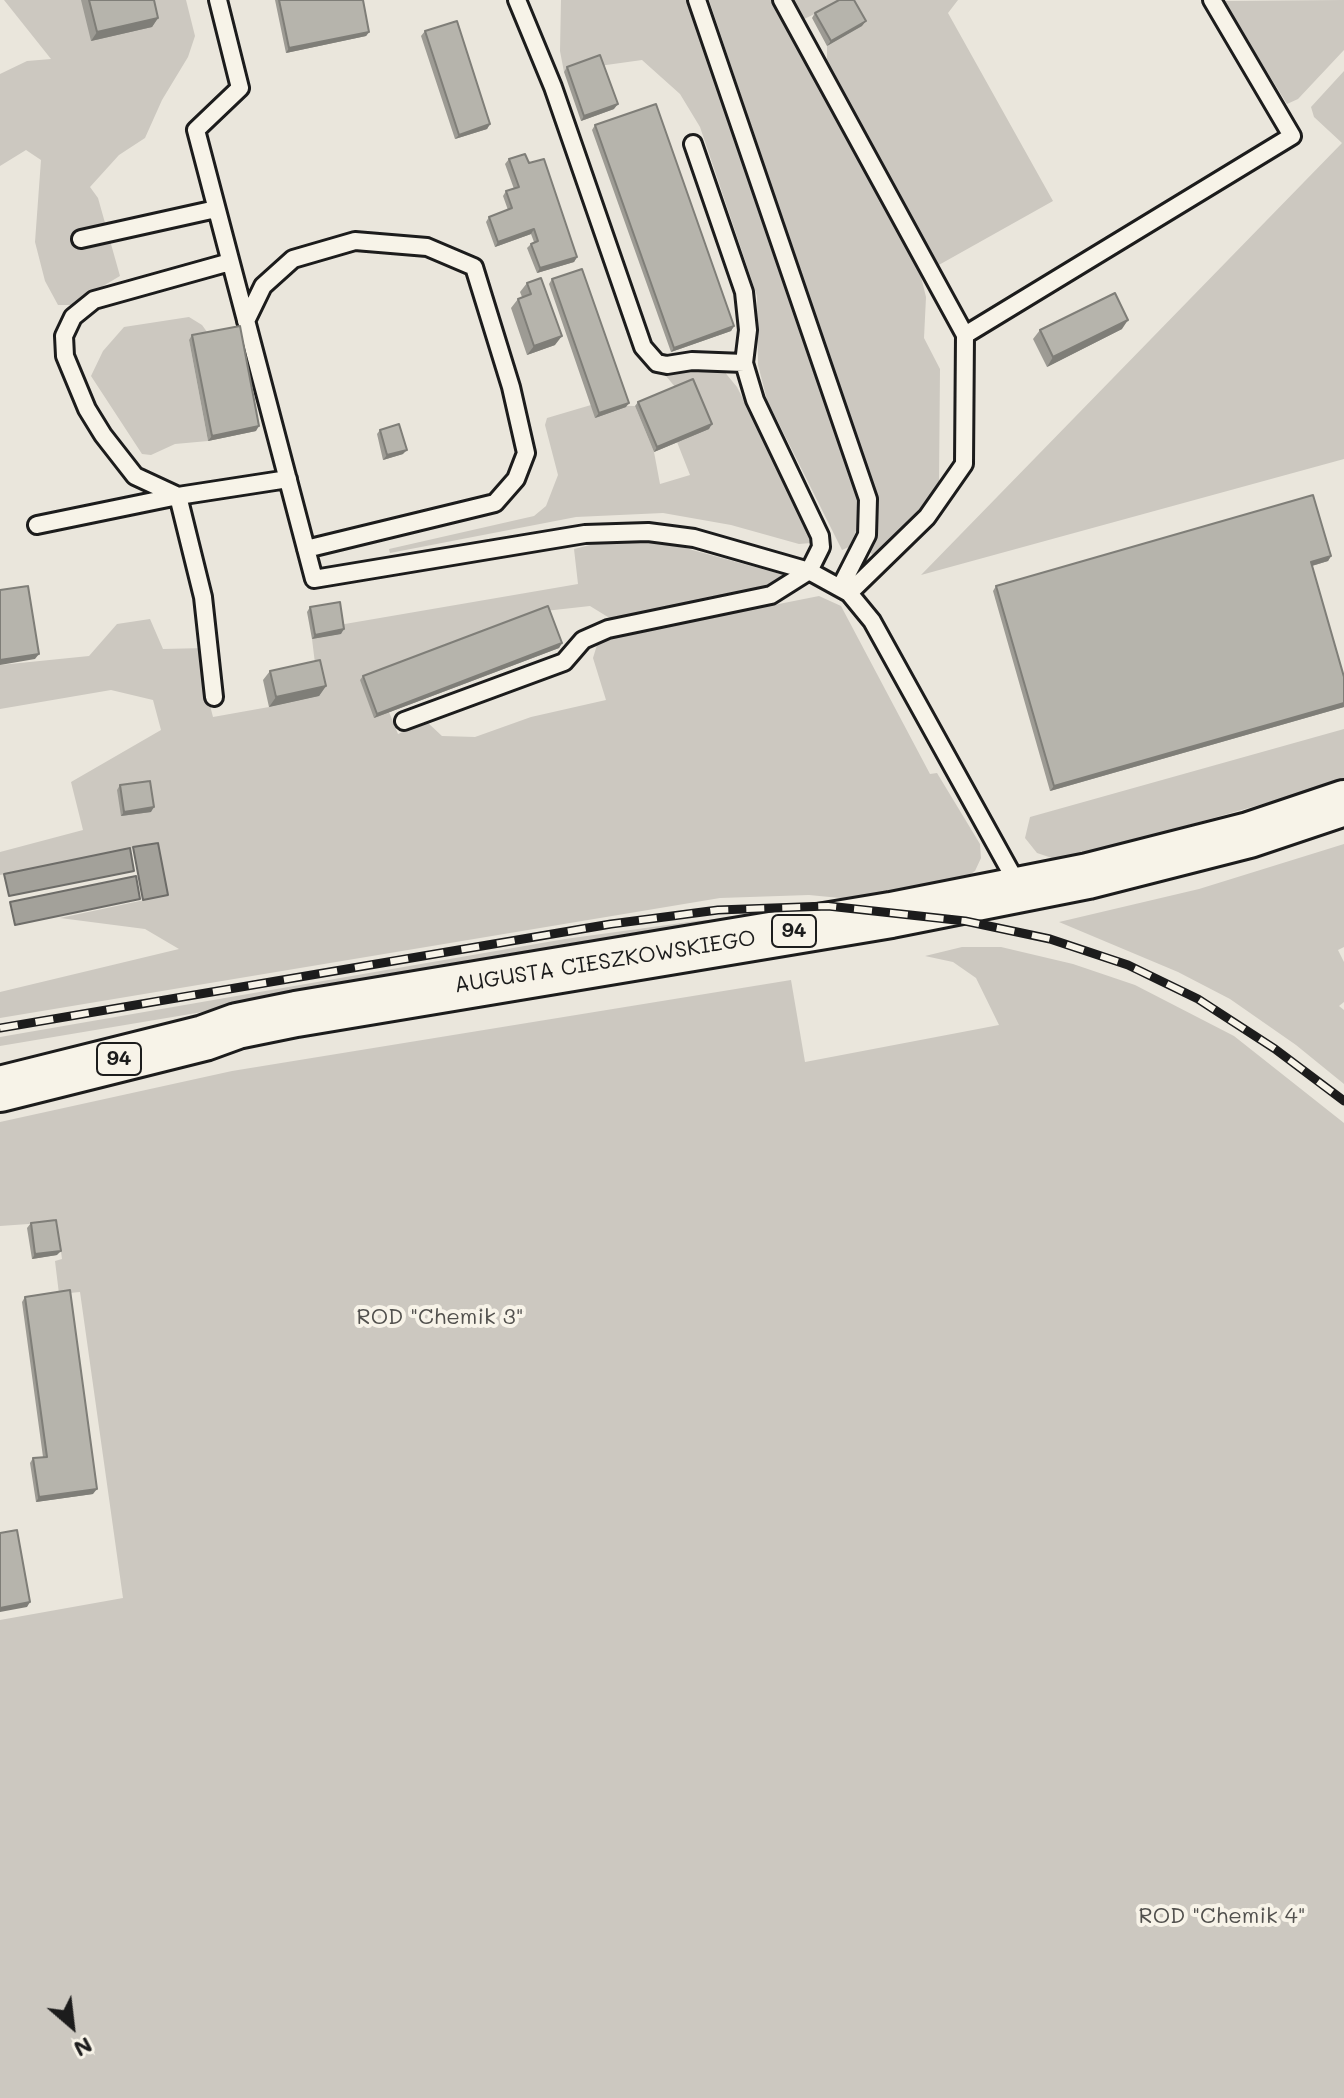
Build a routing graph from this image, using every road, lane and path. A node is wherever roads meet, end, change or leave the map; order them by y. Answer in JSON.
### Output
{"nodes":[{"id":1,"x":218,"y":0,"type":"edge"},
{"id":2,"x":517,"y":0,"type":"edge"},
{"id":3,"x":697,"y":0,"type":"edge"},
{"id":4,"x":782,"y":0,"type":"edge"},
{"id":5,"x":1212,"y":0,"type":"edge"},
{"id":6,"x":693,"y":144,"type":"dead end"},
{"id":7,"x":216,"y":209,"type":"junction"},
{"id":8,"x":81,"y":239,"type":"dead end"},
{"id":9,"x":230,"y":262,"type":"junction"},
{"id":10,"x":246,"y":321,"type":"junction"},
{"id":11,"x":965,"y":335,"type":"junction"},
{"id":12,"x":744,"y":363,"type":"junction"},
{"id":13,"x":288,"y":479,"type":"junction"},
{"id":14,"x":178,"y":496,"type":"junction"},
{"id":15,"x":37,"y":525,"type":"dead end"},
{"id":16,"x":306,"y":549,"type":"junction"},
{"id":17,"x":809,"y":571,"type":"junction"},
{"id":18,"x":845,"y":591,"type":"junction"},
{"id":19,"x":214,"y":697,"type":"dead end"},
{"id":20,"x":404,"y":721,"type":"dead end"},
{"id":21,"x":1344,"y":803,"type":"edge"},
{"id":22,"x":1021,"y":890,"type":"junction"},
{"id":23,"x":237,"y":1026,"type":"junction"},
{"id":24,"x":0,"y":1057,"type":"edge"},
{"id":25,"x":0,"y":1089,"type":"edge"}],
"edges":[{"from":1,"to":7,"type":"lane"},
{"from":2,"to":12,"type":"lane"},
{"from":3,"to":18,"type":"lane"},
{"from":4,"to":11,"type":"lane"},
{"from":5,"to":11,"type":"lane"},
{"from":6,"to":12,"type":"lane"},
{"from":7,"to":8,"type":"lane"},
{"from":7,"to":9,"type":"lane"},
{"from":9,"to":10,"type":"lane"},
{"from":9,"to":14,"type":"lane"},
{"from":10,"to":13,"type":"lane"},
{"from":10,"to":16,"type":"lane"},
{"from":11,"to":18,"type":"lane"},
{"from":12,"to":17,"type":"lane"},
{"from":13,"to":14,"type":"lane"},
{"from":13,"to":16,"type":"lane"},
{"from":14,"to":15,"type":"lane"},
{"from":14,"to":19,"type":"lane"},
{"from":16,"to":17,"type":"lane"},
{"from":17,"to":18,"type":"lane"},
{"from":17,"to":20,"type":"lane"},
{"from":18,"to":22,"type":"lane"},
{"from":21,"to":22,"type":"main road","name":"AUGUSTA CIESZKOWSKIEGO","number":"94"},
{"from":22,"to":23,"type":"main road","name":"AUGUSTA CIESZKOWSKIEGO","number":"94"},
{"from":23,"to":24,"type":"main road","name":"AUGUSTA CIESZKOWSKIEGO","number":"94"},
{"from":23,"to":25,"type":"main road","name":"AUGUSTA CIESZKOWSKIEGO","number":"94"}]}
